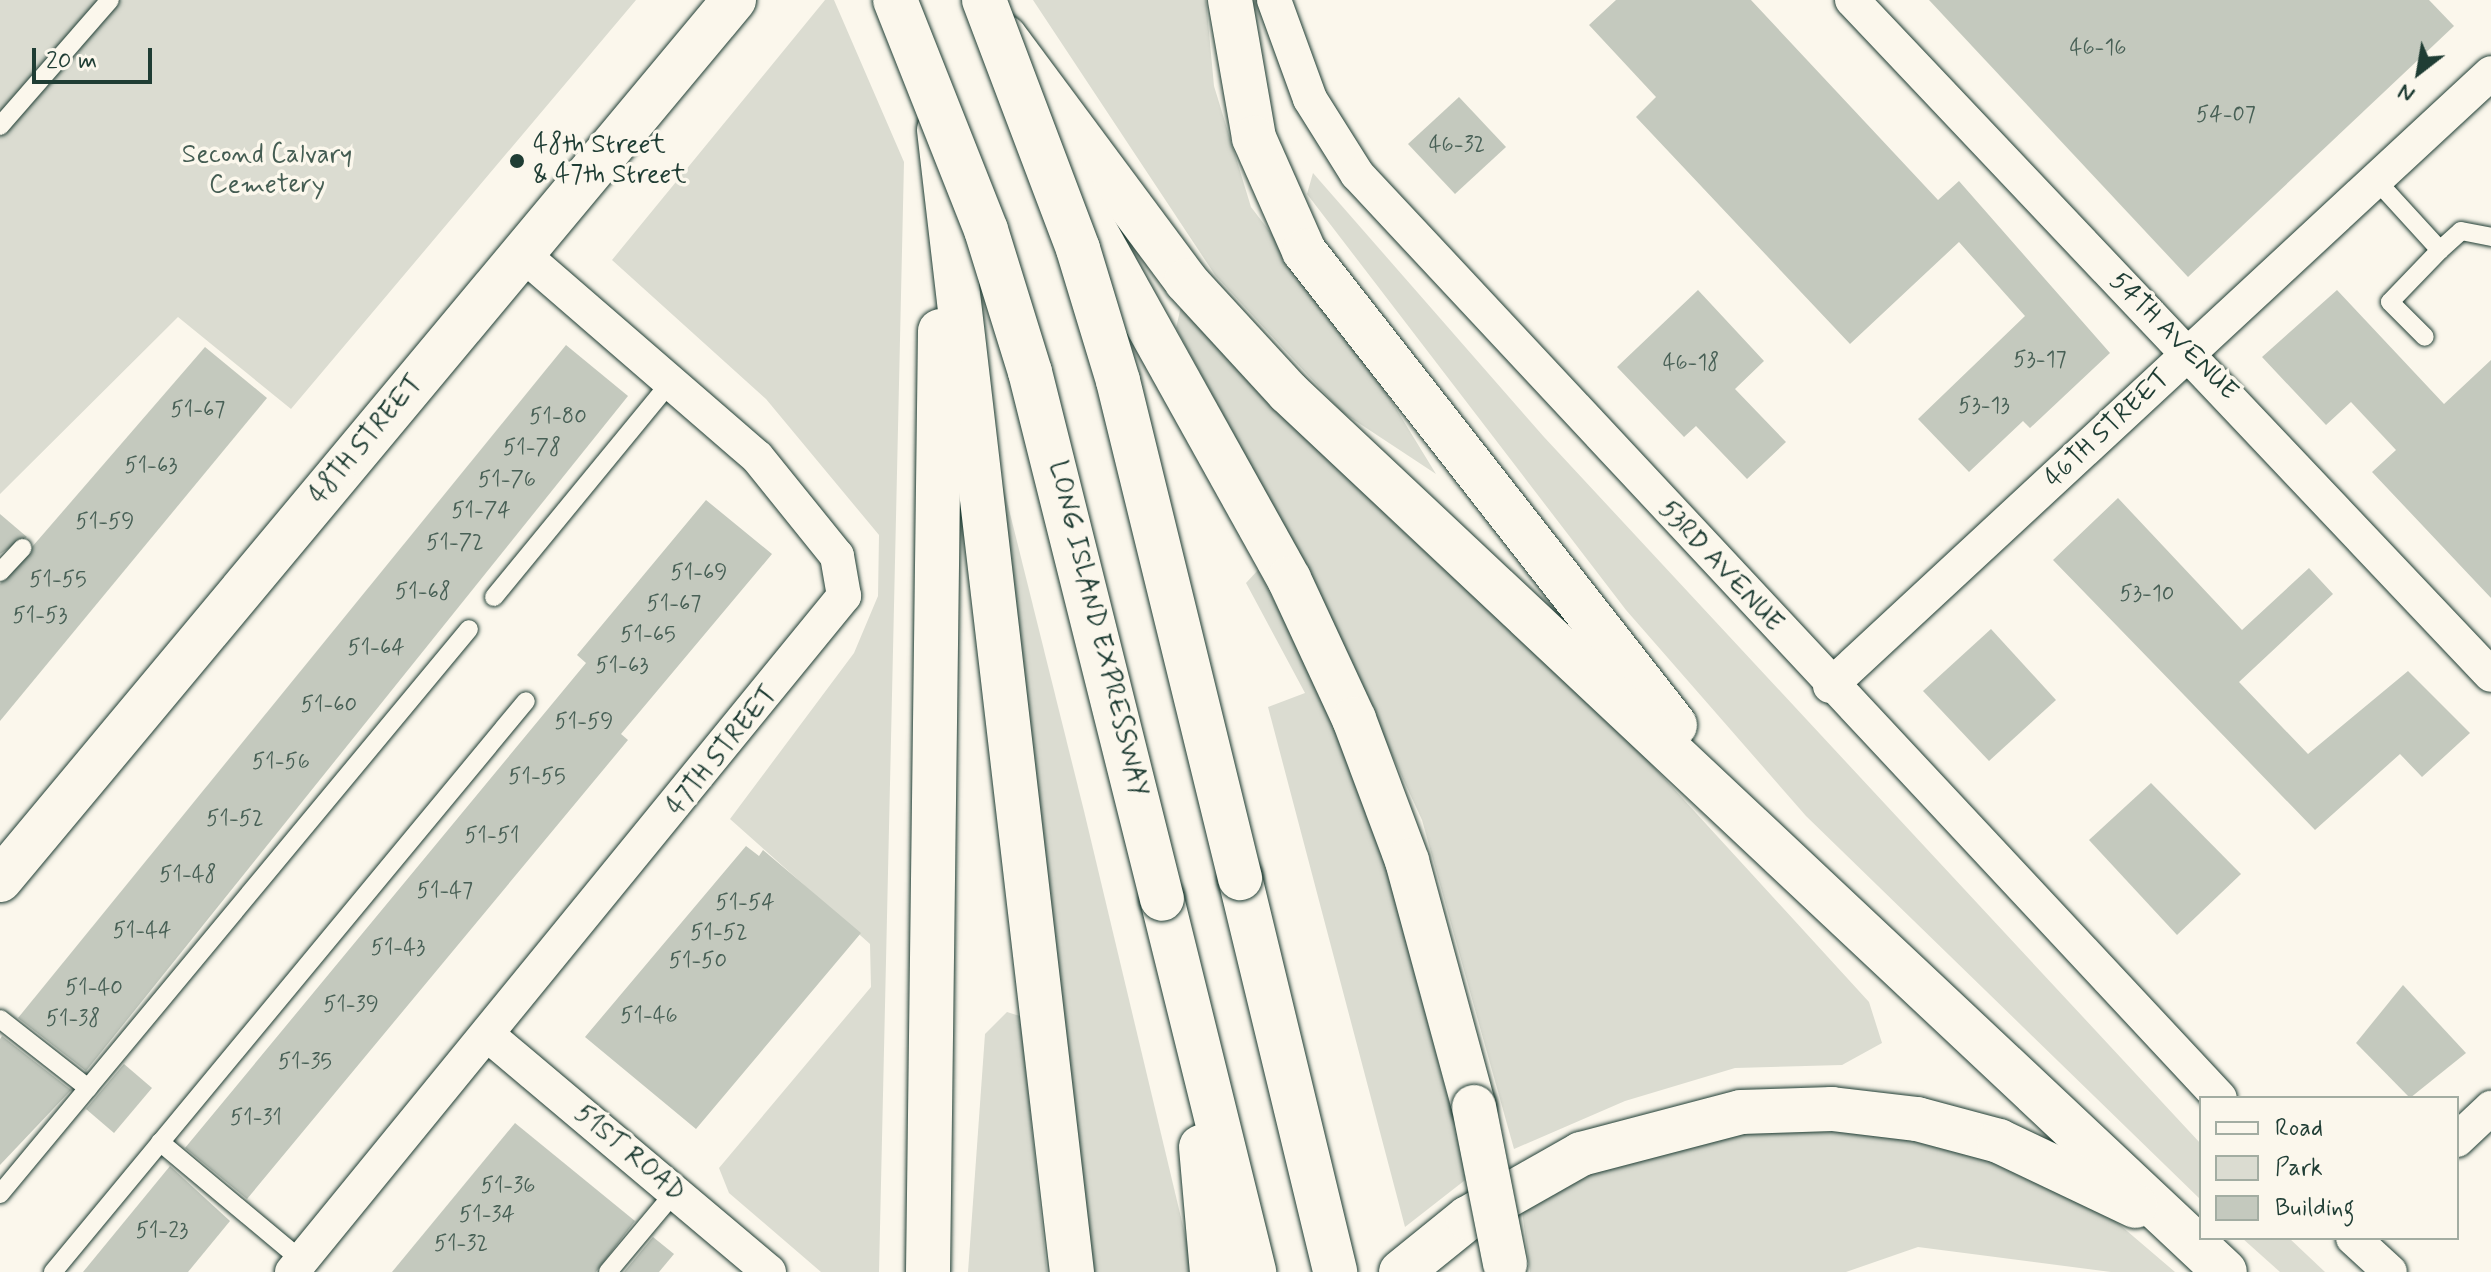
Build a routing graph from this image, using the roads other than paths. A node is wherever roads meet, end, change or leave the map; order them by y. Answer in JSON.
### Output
{"nodes":[{"id":1,"x":110,"y":0,"type":"edge"},
{"id":2,"x":734,"y":0,"type":"edge"},
{"id":3,"x":895,"y":0,"type":"edge"},
{"id":4,"x":915,"y":0,"type":"edge"},
{"id":5,"x":967,"y":0,"type":"edge"},
{"id":6,"x":978,"y":0,"type":"edge"},
{"id":7,"x":984,"y":0,"type":"edge"},
{"id":8,"x":1230,"y":0,"type":"edge"},
{"id":9,"x":1274,"y":0,"type":"edge"},
{"id":10,"x":1852,"y":0,"type":"edge"},
{"id":11,"x":2491,"y":73,"type":"edge"},
{"id":12,"x":0,"y":126,"type":"edge"},
{"id":13,"x":944,"y":173,"type":"junction"},
{"id":14,"x":2376,"y":180,"type":"junction"},
{"id":15,"x":2491,"y":237,"type":"edge"},
{"id":16,"x":2440,"y":250,"type":"junction"},
{"id":17,"x":523,"y":254,"type":"junction"},
{"id":18,"x":2425,"y":337,"type":"dead end"},
{"id":19,"x":2189,"y":354,"type":"junction"},
{"id":20,"x":674,"y":378,"type":"junction"},
{"id":21,"x":22,"y":548,"type":"dead end"},
{"id":22,"x":0,"y":572,"type":"edge"},
{"id":23,"x":494,"y":597,"type":"dead end"},
{"id":24,"x":469,"y":629,"type":"dead end"},
{"id":25,"x":2491,"y":675,"type":"edge"},
{"id":26,"x":1830,"y":686,"type":"junction"},
{"id":27,"x":526,"y":701,"type":"dead end"},
{"id":28,"x":1772,"y":845,"type":"junction"},
{"id":29,"x":0,"y":880,"type":"edge"},
{"id":30,"x":1190,"y":1009,"type":"junction"},
{"id":31,"x":0,"y":1019,"type":"edge"},
{"id":32,"x":489,"y":1036,"type":"junction"},
{"id":33,"x":88,"y":1088,"type":"junction"},
{"id":34,"x":2218,"y":1096,"type":"edge"},
{"id":35,"x":2491,"y":1108,"type":"edge"},
{"id":36,"x":2459,"y":1138,"type":"edge"},
{"id":37,"x":160,"y":1142,"type":"junction"},
{"id":38,"x":675,"y":1192,"type":"junction"},
{"id":39,"x":0,"y":1194,"type":"edge"},
{"id":40,"x":928,"y":1215,"type":"junction"},
{"id":41,"x":2183,"y":1232,"type":"junction"},
{"id":42,"x":2355,"y":1240,"type":"edge"},
{"id":43,"x":297,"y":1266,"type":"edge"},
{"id":44,"x":1506,"y":1268,"type":"edge"},
{"id":45,"x":53,"y":1272,"type":"edge"},
{"id":46,"x":608,"y":1272,"type":"edge"},
{"id":47,"x":769,"y":1272,"type":"edge"},
{"id":48,"x":916,"y":1272,"type":"edge"},
{"id":49,"x":928,"y":1272,"type":"edge"},
{"id":50,"x":1072,"y":1272,"type":"edge"},
{"id":51,"x":1212,"y":1272,"type":"edge"},
{"id":52,"x":1254,"y":1272,"type":"edge"},
{"id":53,"x":1335,"y":1272,"type":"edge"},
{"id":54,"x":1401,"y":1272,"type":"edge"},
{"id":55,"x":2225,"y":1272,"type":"edge"},
{"id":56,"x":2390,"y":1272,"type":"edge"}],
"edges":[{"from":1,"to":12,"type":"lane"},
{"from":2,"to":17,"type":"main road","name":"48TH STREET"},
{"from":3,"to":30,"type":"main road","name":"LONG ISLAND EXPRESSWAY","bridge":true},
{"from":4,"to":13,"type":"main road"},
{"from":5,"to":44,"type":"main road","bridge":true},
{"from":6,"to":28,"type":"main road"},
{"from":7,"to":53,"type":"main road","bridge":true},
{"from":8,"to":28,"type":"main road"},
{"from":9,"to":26,"type":"street","name":"53RD AVENUE"},
{"from":10,"to":19,"type":"street","name":"54TH AVENUE"},
{"from":11,"to":14,"type":"street","name":"46TH STREET"},
{"from":13,"to":40,"type":"main road"},
{"from":13,"to":50,"type":"main road"},
{"from":14,"to":16,"type":"lane"},
{"from":14,"to":19,"type":"street","name":"46TH STREET"},
{"from":15,"to":16,"type":"lane"},
{"from":16,"to":18,"type":"lane"},
{"from":17,"to":20,"type":"street","name":"47TH STREET"},
{"from":17,"to":29,"type":"main road","name":"48TH STREET"},
{"from":19,"to":25,"type":"street","name":"54TH AVENUE"},
{"from":19,"to":26,"type":"street","name":"46TH STREET"},
{"from":20,"to":23,"type":"lane"},
{"from":20,"to":32,"type":"street","name":"47TH STREET"},
{"from":21,"to":22,"type":"lane"},
{"from":24,"to":33,"type":"lane"},
{"from":26,"to":34,"type":"street","name":"53RD AVENUE"},
{"from":27,"to":37,"type":"lane"},
{"from":28,"to":41,"type":"main road"},
{"from":30,"to":51,"type":"main road"},
{"from":30,"to":52,"type":"main road","name":"LONG ISLAND EXPRESSWAY"},
{"from":31,"to":33,"type":"lane"},
{"from":32,"to":38,"type":"street","name":"51ST ROAD"},
{"from":32,"to":43,"type":"street","name":"47TH STREET"},
{"from":33,"to":39,"type":"lane"},
{"from":35,"to":36,"type":"street"},
{"from":37,"to":43,"type":"lane"},
{"from":37,"to":45,"type":"lane"},
{"from":38,"to":46,"type":"lane"},
{"from":38,"to":47,"type":"street","name":"51ST ROAD"},
{"from":40,"to":48,"type":"main road"},
{"from":40,"to":49,"type":"main road"},
{"from":41,"to":54,"type":"main road"},
{"from":41,"to":55,"type":"main road"},
{"from":42,"to":56,"type":"street"}]}
